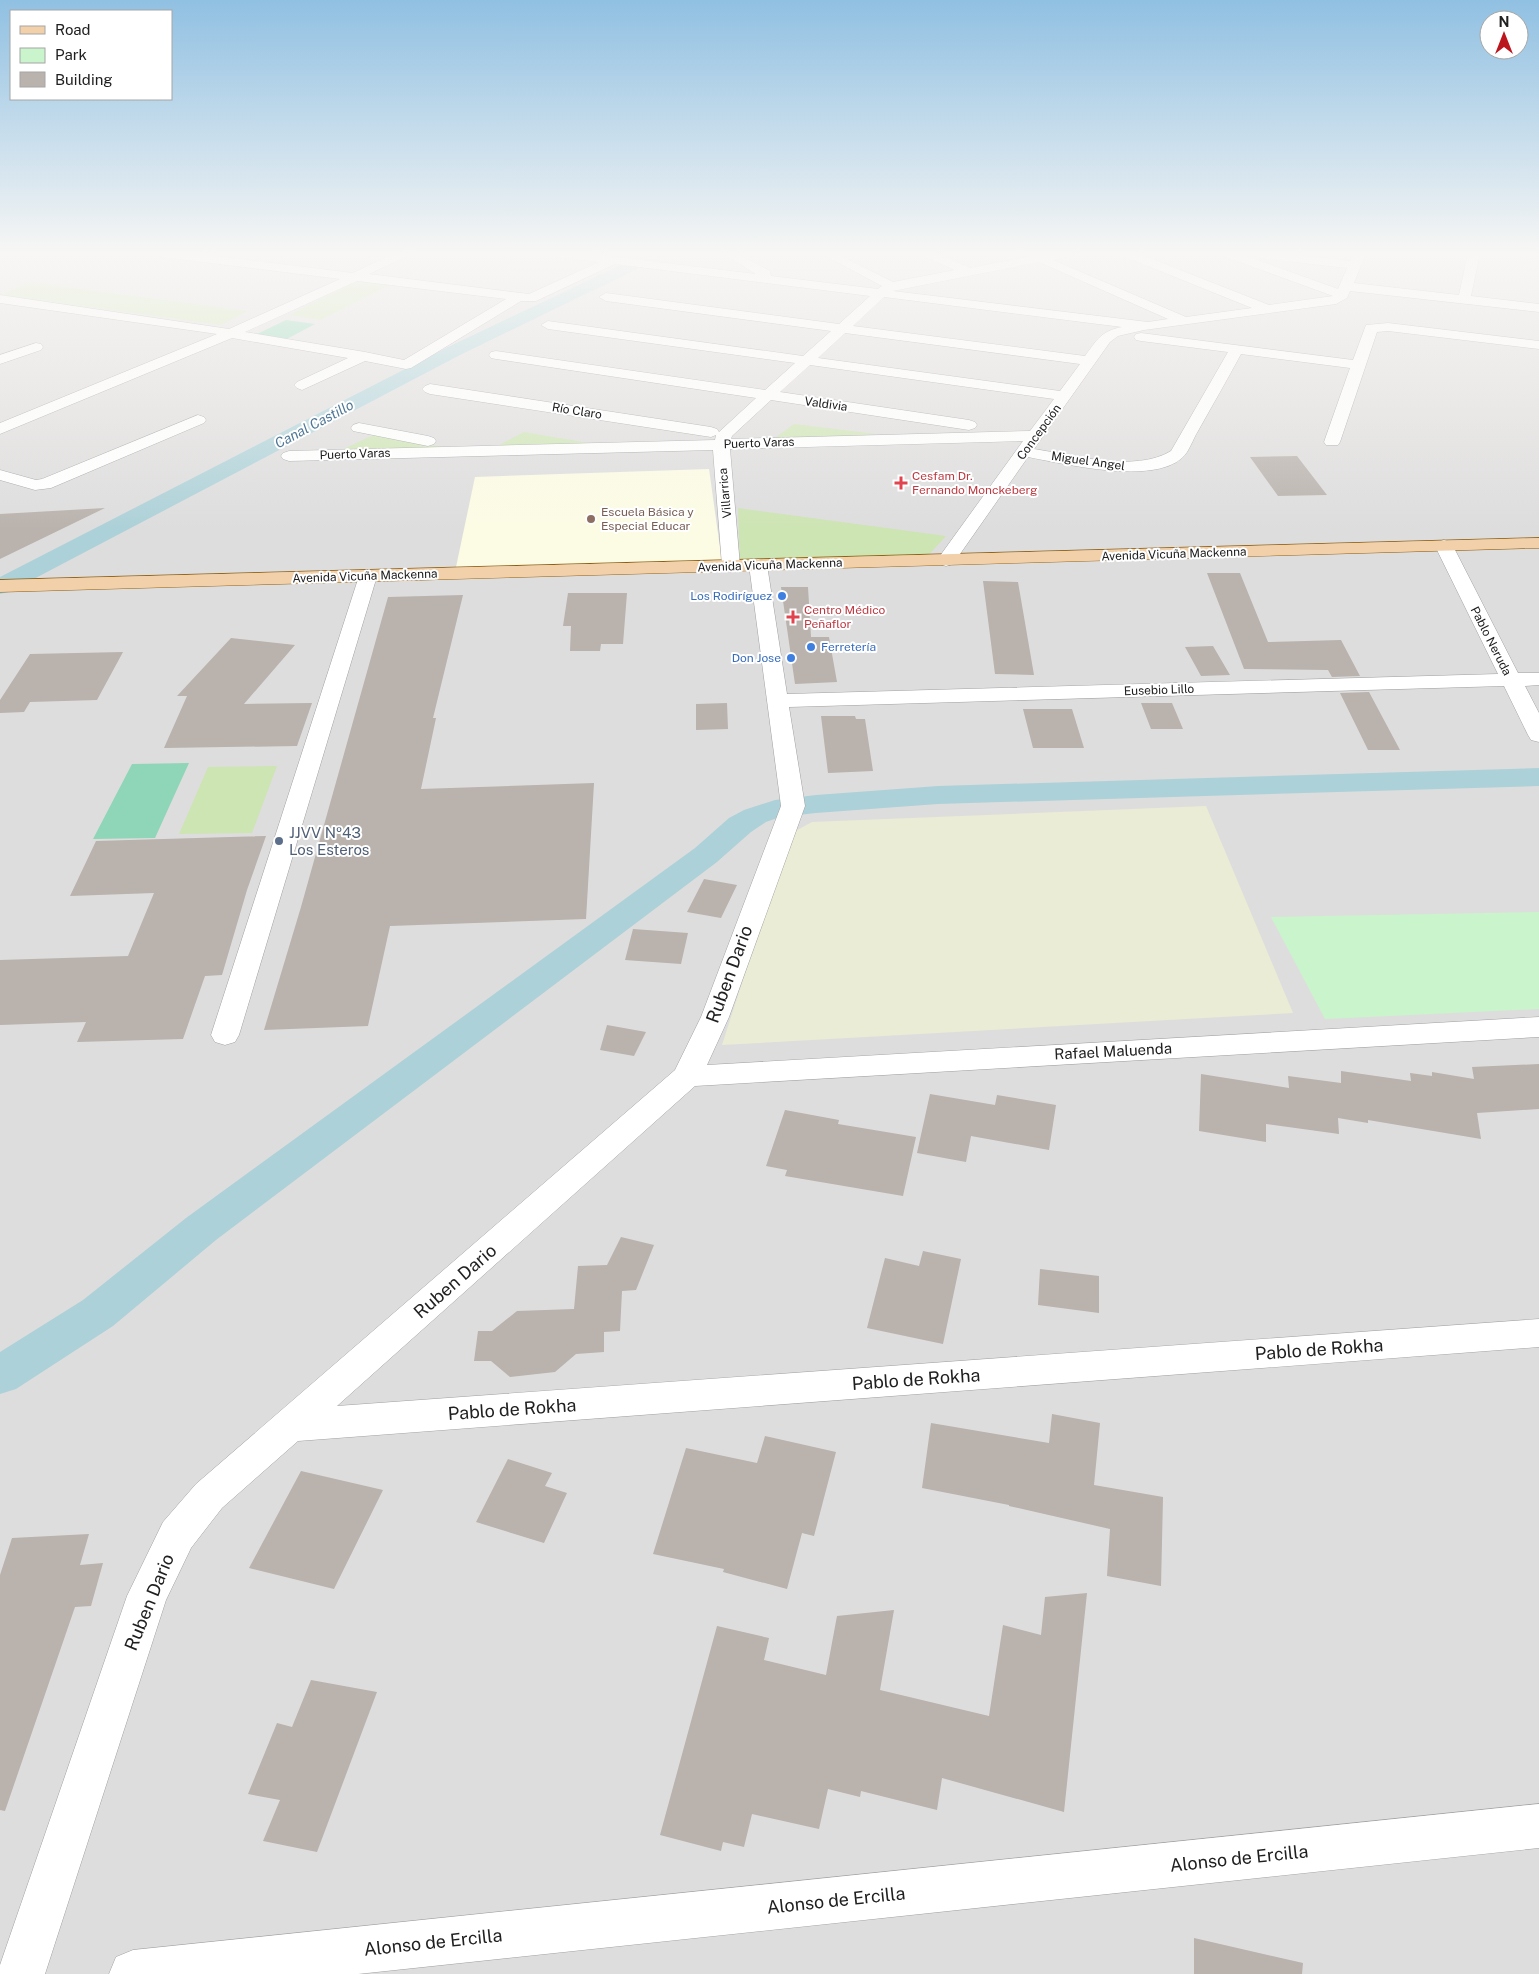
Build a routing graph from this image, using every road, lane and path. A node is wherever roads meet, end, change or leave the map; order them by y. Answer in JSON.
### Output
{"nodes":[{"id":1,"x":203,"y":345,"type":"edge"},
{"id":2,"x":298,"y":345,"type":"edge"},
{"id":3,"x":441,"y":345,"type":"edge"},
{"id":4,"x":699,"y":345,"type":"edge"},
{"id":5,"x":823,"y":345,"type":"edge"},
{"id":6,"x":966,"y":345,"type":"edge"},
{"id":7,"x":1101,"y":345,"type":"edge"},
{"id":8,"x":1207,"y":345,"type":"edge"},
{"id":9,"x":1365,"y":345,"type":"edge"},
{"id":10,"x":36,"y":347,"type":"dead end"},
{"id":11,"x":1237,"y":349,"type":"junction"},
{"id":12,"x":496,"y":355,"type":"dead end"},
{"id":13,"x":365,"y":356,"type":"junction"},
{"id":14,"x":0,"y":360,"type":"edge"},
{"id":15,"x":806,"y":360,"type":"junction"},
{"id":16,"x":1089,"y":361,"type":"junction"},
{"id":17,"x":1358,"y":365,"type":"junction"},
{"id":18,"x":302,"y":385,"type":"dead end"},
{"id":19,"x":430,"y":389,"type":"dead end"},
{"id":20,"x":768,"y":395,"type":"junction"},
{"id":21,"x":1065,"y":396,"type":"junction"},
{"id":22,"x":198,"y":420,"type":"dead end"},
{"id":23,"x":359,"y":428,"type":"dead end"},
{"id":24,"x":0,"y":430,"type":"edge"},
{"id":25,"x":1037,"y":436,"type":"junction"},
{"id":26,"x":723,"y":439,"type":"junction"},
{"id":27,"x":1332,"y":442,"type":"dead end"},
{"id":28,"x":481,"y":451,"type":"junction"},
{"id":29,"x":1025,"y":452,"type":"junction"},
{"id":30,"x":290,"y":456,"type":"dead end"},
{"id":31,"x":0,"y":475,"type":"edge"},
{"id":32,"x":1539,"y":544,"type":"edge"},
{"id":33,"x":1444,"y":546,"type":"junction"},
{"id":34,"x":946,"y":560,"type":"junction"},
{"id":35,"x":758,"y":565,"type":"junction"},
{"id":36,"x":731,"y":566,"type":"junction"},
{"id":37,"x":368,"y":576,"type":"junction"},
{"id":38,"x":6,"y":586,"type":"edge"},
{"id":39,"x":1511,"y":679,"type":"junction"},
{"id":40,"x":1539,"y":679,"type":"edge"},
{"id":41,"x":778,"y":701,"type":"junction"},
{"id":42,"x":1539,"y":735,"type":"edge"},
{"id":43,"x":1539,"y":1027,"type":"edge"},
{"id":44,"x":225,"y":1036,"type":"dead end"},
{"id":45,"x":687,"y":1076,"type":"junction"},
{"id":46,"x":1539,"y":1333,"type":"edge"},
{"id":47,"x":292,"y":1425,"type":"junction"},
{"id":48,"x":1539,"y":1826,"type":"edge"},
{"id":49,"x":21,"y":1974,"type":"edge"},
{"id":50,"x":133,"y":1974,"type":"edge"}],
"edges":[{"from":1,"to":24,"type":"street"},
{"from":2,"to":13,"type":"street"},
{"from":3,"to":13,"type":"street"},
{"from":4,"to":15,"type":"street"},
{"from":5,"to":15,"type":"street"},
{"from":6,"to":16,"type":"street"},
{"from":7,"to":16,"type":"street","name":"Concepción"},
{"from":8,"to":11,"type":"street"},
{"from":9,"to":17,"type":"street"},
{"from":10,"to":14,"type":"street"},
{"from":11,"to":17,"type":"street"},
{"from":11,"to":29,"type":"street","name":"Miguel Angel"},
{"from":12,"to":20,"type":"street","name":"Valdivia"},
{"from":13,"to":18,"type":"street"},
{"from":15,"to":20,"type":"street"},
{"from":15,"to":21,"type":"street"},
{"from":16,"to":21,"type":"street","name":"Concepción"},
{"from":17,"to":27,"type":"street"},
{"from":19,"to":26,"type":"street","name":"Río Claro"},
{"from":20,"to":25,"type":"street","name":"Valdivia"},
{"from":20,"to":26,"type":"street"},
{"from":21,"to":25,"type":"street","name":"Concepción"},
{"from":22,"to":31,"type":"street"},
{"from":23,"to":28,"type":"street","name":"Puerto Varas"},
{"from":25,"to":26,"type":"street","name":"Puerto Varas"},
{"from":25,"to":29,"type":"street","name":"Concepción"},
{"from":26,"to":28,"type":"street","name":"Puerto Varas"},
{"from":26,"to":36,"type":"street","name":"Villarrica"},
{"from":28,"to":30,"type":"street","name":"Puerto Varas"},
{"from":29,"to":34,"type":"street","name":"Concepción"},
{"from":32,"to":33,"type":"main road","name":"Avenida Vicuña Mackenna"},
{"from":33,"to":34,"type":"main road","name":"Avenida Vicuña Mackenna"},
{"from":33,"to":39,"type":"street","name":"Pablo Neruda"},
{"from":34,"to":35,"type":"main road","name":"Avenida Vicuña Mackenna"},
{"from":35,"to":36,"type":"main road","name":"Avenida Vicuña Mackenna"},
{"from":35,"to":41,"type":"street","name":"Ruben Dario"},
{"from":36,"to":37,"type":"main road","name":"Avenida Vicuña Mackenna"},
{"from":37,"to":38,"type":"main road","name":"Avenida Vicuña Mackenna"},
{"from":37,"to":44,"type":"street"},
{"from":39,"to":40,"type":"street","name":"Eusebio Lillo"},
{"from":39,"to":41,"type":"street","name":"Eusebio Lillo"},
{"from":39,"to":42,"type":"street","name":"Pablo Neruda"},
{"from":41,"to":45,"type":"street","name":"Ruben Dario"},
{"from":43,"to":45,"type":"street","name":"Rafael Maluenda"},
{"from":45,"to":47,"type":"street","name":"Ruben Dario"},
{"from":46,"to":47,"type":"street","name":"Pablo de Rokha"},
{"from":47,"to":49,"type":"street","name":"Ruben Dario"},
{"from":48,"to":50,"type":"street","name":"Alonso de Ercilla"}]}
